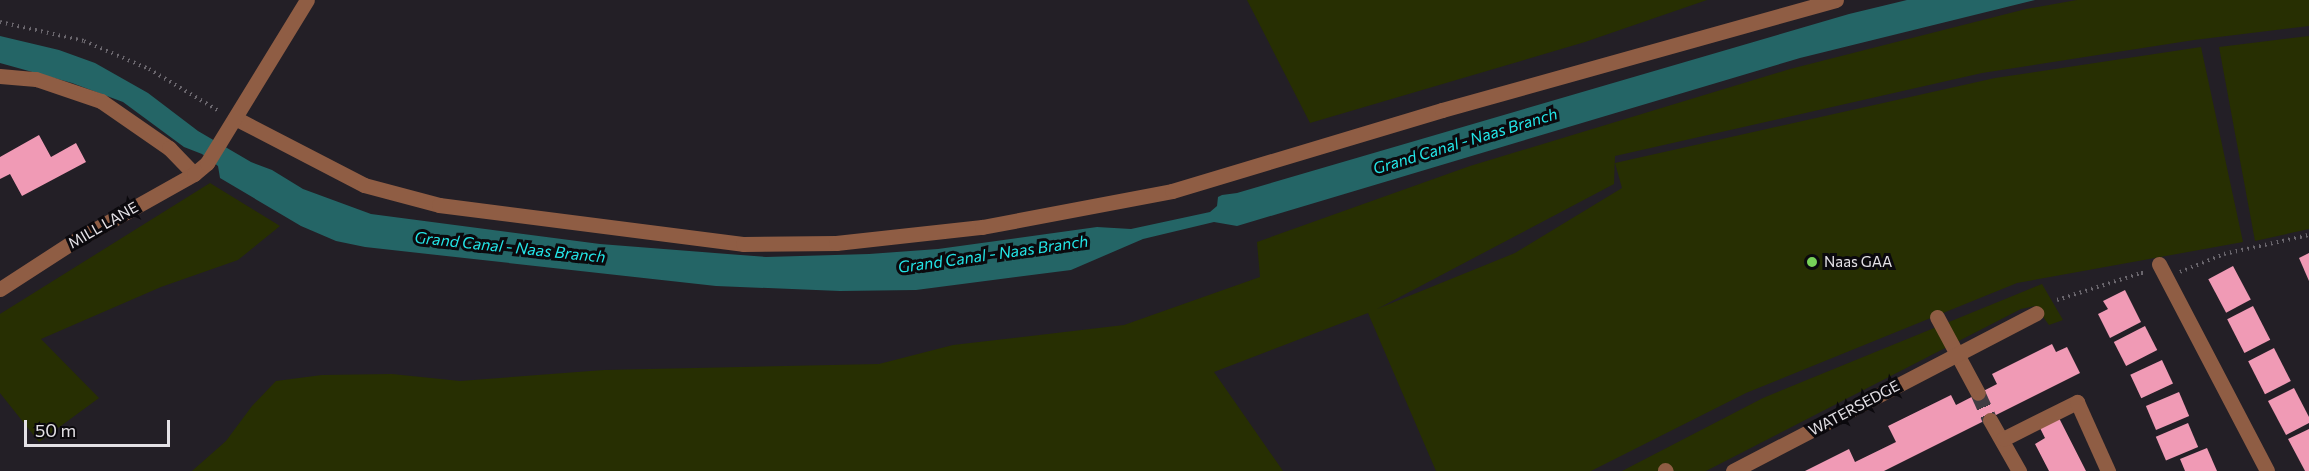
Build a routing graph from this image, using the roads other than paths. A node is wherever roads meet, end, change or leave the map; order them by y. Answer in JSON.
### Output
{"nodes":[{"id":1,"x":307,"y":0,"type":"edge"},
{"id":2,"x":1836,"y":0,"type":"edge"},
{"id":3,"x":0,"y":76,"type":"edge"},
{"id":4,"x":235,"y":118,"type":"junction"},
{"id":5,"x":194,"y":174,"type":"junction"},
{"id":6,"x":2162,"y":270,"type":"road end"},
{"id":7,"x":0,"y":289,"type":"edge"},
{"id":8,"x":2036,"y":313,"type":"dead end"},
{"id":9,"x":1937,"y":317,"type":"dead end"},
{"id":10,"x":1956,"y":355,"type":"junction"},
{"id":11,"x":1978,"y":393,"type":"tunnel mouth"},
{"id":12,"x":1990,"y":420,"type":"tunnel mouth"},
{"id":13,"x":2003,"y":439,"type":"junction"},
{"id":14,"x":1753,"y":466,"type":"edge"},
{"id":15,"x":1733,"y":471,"type":"edge"},
{"id":16,"x":2019,"y":471,"type":"edge"},
{"id":17,"x":2108,"y":471,"type":"edge"},
{"id":18,"x":2267,"y":471,"type":"edge"}],
"edges":[{"from":1,"to":4,"type":"street","name":"MILL LANE"},
{"from":2,"to":4,"type":"street"},
{"from":3,"to":5,"type":"street"},
{"from":4,"to":5,"type":"street","name":"MILL LANE"},
{"from":5,"to":7,"type":"street","name":"MILL LANE"},
{"from":6,"to":18,"type":"street"},
{"from":8,"to":10,"type":"street","name":"WATERSEDGE"},
{"from":9,"to":10,"type":"street"},
{"from":10,"to":11,"type":"street"},
{"from":10,"to":14,"type":"street","name":"WATERSEDGE"},
{"from":12,"to":13,"type":"street"},
{"from":13,"to":16,"type":"street"},
{"from":13,"to":17,"type":"street"},
{"from":14,"to":15,"type":"street","name":"WATERSEDGE"}]}
